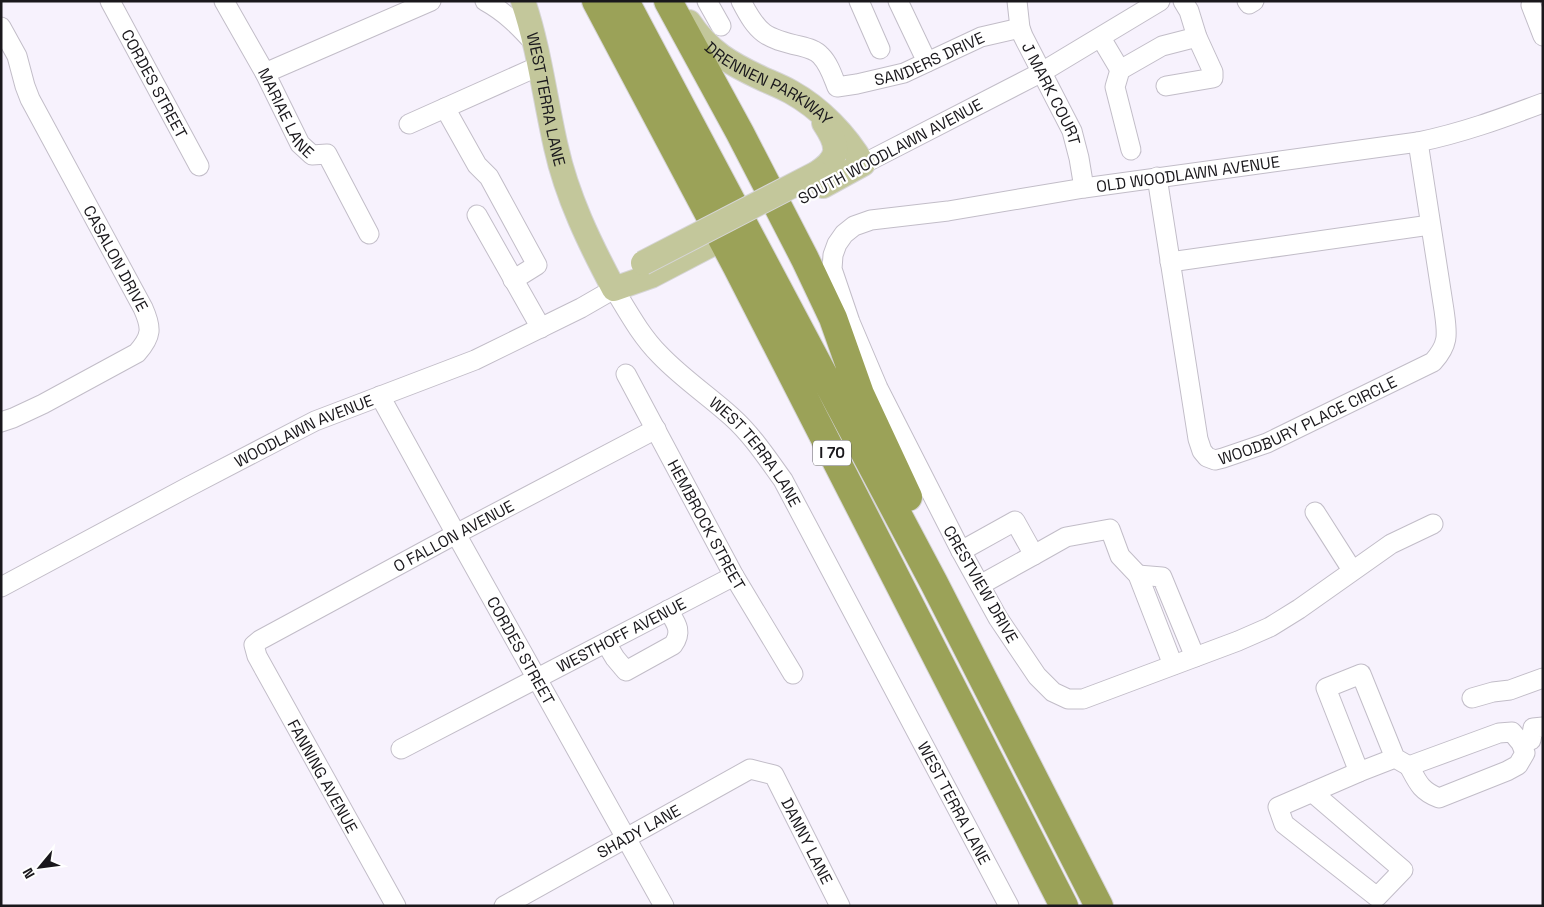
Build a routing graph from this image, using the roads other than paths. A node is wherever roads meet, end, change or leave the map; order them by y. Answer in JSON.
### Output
{"nodes":[{"id":1,"x":110,"y":1,"type":"edge"},
{"id":2,"x":224,"y":1,"type":"edge"},
{"id":3,"x":431,"y":1,"type":"edge"},
{"id":4,"x":485,"y":1,"type":"edge"},
{"id":5,"x":523,"y":1,"type":"edge"},
{"id":6,"x":668,"y":1,"type":"edge"},
{"id":7,"x":677,"y":1,"type":"edge"},
{"id":8,"x":707,"y":1,"type":"edge"},
{"id":9,"x":741,"y":1,"type":"edge"},
{"id":10,"x":859,"y":1,"type":"edge"},
{"id":11,"x":898,"y":1,"type":"edge"},
{"id":12,"x":1017,"y":1,"type":"edge"},
{"id":13,"x":1160,"y":1,"type":"edge"},
{"id":14,"x":1183,"y":1,"type":"edge"},
{"id":15,"x":1247,"y":1,"type":"edge"},
{"id":16,"x":1254,"y":1,"type":"edge"},
{"id":17,"x":1533,"y":3,"type":"edge"},
{"id":18,"x":604,"y":4,"type":"edge"},
{"id":19,"x":721,"y":26,"type":"dead end"},
{"id":20,"x":1,"y":27,"type":"edge"},
{"id":21,"x":1020,"y":28,"type":"junction"},
{"id":22,"x":1543,"y":36,"type":"edge"},
{"id":23,"x":1197,"y":37,"type":"junction"},
{"id":24,"x":1101,"y":38,"type":"junction"},
{"id":25,"x":880,"y":49,"type":"dead end"},
{"id":26,"x":537,"y":55,"type":"junction"},
{"id":27,"x":927,"y":62,"type":"junction"},
{"id":28,"x":1120,"y":70,"type":"junction"},
{"id":29,"x":1042,"y":72,"type":"junction"},
{"id":30,"x":265,"y":73,"type":"junction"},
{"id":31,"x":1166,"y":86,"type":"dead end"},
{"id":32,"x":1543,"y":103,"type":"edge"},
{"id":33,"x":810,"y":104,"type":"junction"},
{"id":34,"x":445,"y":108,"type":"junction"},
{"id":35,"x":409,"y":124,"type":"dead end"},
{"id":36,"x":1418,"y":142,"type":"junction"},
{"id":37,"x":1131,"y":150,"type":"dead end"},
{"id":38,"x":863,"y":164,"type":"junction"},
{"id":39,"x":199,"y":166,"type":"dead end"},
{"id":40,"x":1157,"y":178,"type":"junction"},
{"id":41,"x":820,"y":179,"type":"junction"},
{"id":42,"x":1084,"y":188,"type":"junction"},
{"id":43,"x":477,"y":215,"type":"dead end"},
{"id":44,"x":1430,"y":225,"type":"junction"},
{"id":45,"x":369,"y":234,"type":"dead end"},
{"id":46,"x":592,"y":244,"type":"junction"},
{"id":47,"x":837,"y":244,"type":"joint"},
{"id":48,"x":1170,"y":262,"type":"junction"},
{"id":49,"x":647,"y":269,"type":"junction"},
{"id":50,"x":513,"y":280,"type":"junction"},
{"id":51,"x":614,"y":289,"type":"junction"},
{"id":52,"x":541,"y":328,"type":"junction"},
{"id":53,"x":626,"y":374,"type":"dead end"},
{"id":54,"x":380,"y":396,"type":"junction"},
{"id":55,"x":1,"y":422,"type":"edge"},
{"id":56,"x":656,"y":429,"type":"junction"},
{"id":57,"x":1315,"y":512,"type":"dead end"},
{"id":58,"x":1433,"y":524,"type":"dead end"},
{"id":59,"x":456,"y":534,"type":"junction"},
{"id":60,"x":961,"y":551,"type":"junction"},
{"id":61,"x":1034,"y":555,"type":"junction"},
{"id":62,"x":1352,"y":570,"type":"junction"},
{"id":63,"x":1138,"y":575,"type":"junction"},
{"id":64,"x":734,"y":576,"type":"junction"},
{"id":65,"x":934,"y":583,"type":"junction"},
{"id":66,"x":980,"y":585,"type":"junction"},
{"id":67,"x":1,"y":587,"type":"edge"},
{"id":68,"x":668,"y":610,"type":"junction"},
{"id":69,"x":606,"y":643,"type":"junction"},
{"id":70,"x":254,"y":645,"type":"joint"},
{"id":71,"x":1195,"y":656,"type":"junction"},
{"id":72,"x":1173,"y":665,"type":"junction"},
{"id":73,"x":793,"y":674,"type":"dead end"},
{"id":74,"x":536,"y":678,"type":"junction"},
{"id":75,"x":1543,"y":678,"type":"edge"},
{"id":76,"x":1472,"y":698,"type":"dead end"},
{"id":77,"x":1534,"y":739,"type":"edge"},
{"id":78,"x":401,"y":749,"type":"dead end"},
{"id":79,"x":1402,"y":762,"type":"junction"},
{"id":80,"x":1358,"y":772,"type":"junction"},
{"id":81,"x":774,"y":775,"type":"joint"},
{"id":82,"x":1312,"y":792,"type":"junction"},
{"id":83,"x":627,"y":838,"type":"junction"},
{"id":84,"x":396,"y":906,"type":"edge"},
{"id":85,"x":504,"y":906,"type":"edge"},
{"id":86,"x":664,"y":906,"type":"edge"},
{"id":87,"x":840,"y":906,"type":"edge"},
{"id":88,"x":1009,"y":906,"type":"edge"},
{"id":89,"x":1064,"y":906,"type":"edge"},
{"id":90,"x":1100,"y":906,"type":"edge"}],
"edges":[{"from":1,"to":39,"type":"street","name":"CORDES STREET"},
{"from":2,"to":30,"type":"street","name":"MARIAE LANE"},
{"from":3,"to":30,"type":"street"},
{"from":4,"to":26,"type":"street"},
{"from":5,"to":26,"type":"main road","name":"WEST TERRA LANE"},
{"from":6,"to":65,"type":"highway"},
{"from":7,"to":33,"type":"main road","name":"DRENNEN PARKWAY"},
{"from":8,"to":19,"type":"street"},
{"from":9,"to":27,"type":"street","name":"SANDERS DRIVE"},
{"from":10,"to":25,"type":"street"},
{"from":11,"to":27,"type":"street"},
{"from":12,"to":21,"type":"street","name":"J MARK COURT"},
{"from":13,"to":24,"type":"street","name":"SOUTH WOODLAWN AVENUE"},
{"from":14,"to":23,"type":"street"},
{"from":15,"to":16,"type":"street"},
{"from":17,"to":22,"type":"street"},
{"from":18,"to":65,"type":"highway","number":"I 70"},
{"from":18,"to":89,"type":"highway","number":"I 70"},
{"from":20,"to":55,"type":"street","name":"CASALON DRIVE"},
{"from":21,"to":27,"type":"street","name":"SANDERS DRIVE"},
{"from":21,"to":29,"type":"street","name":"J MARK COURT"},
{"from":23,"to":28,"type":"street"},
{"from":23,"to":31,"type":"street"},
{"from":24,"to":28,"type":"street"},
{"from":24,"to":29,"type":"street","name":"SOUTH WOODLAWN AVENUE"},
{"from":26,"to":34,"type":"street"},
{"from":26,"to":46,"type":"main road","name":"WEST TERRA LANE"},
{"from":28,"to":37,"type":"street"},
{"from":29,"to":38,"type":"street","name":"SOUTH WOODLAWN AVENUE"},
{"from":29,"to":42,"type":"street","name":"J MARK COURT"},
{"from":30,"to":45,"type":"street","name":"MARIAE LANE"},
{"from":32,"to":36,"type":"street","name":"OLD WOODLAWN AVENUE"},
{"from":33,"to":38,"type":"main road","name":"DRENNEN PARKWAY"},
{"from":33,"to":41,"type":"main road"},
{"from":34,"to":35,"type":"street"},
{"from":34,"to":50,"type":"street"},
{"from":36,"to":40,"type":"street","name":"OLD WOODLAWN AVENUE"},
{"from":36,"to":44,"type":"street","name":"WOODBURY PLACE CIRCLE"},
{"from":38,"to":41,"type":"main road","name":"SOUTH WOODLAWN AVENUE"},
{"from":40,"to":42,"type":"street","name":"OLD WOODLAWN AVENUE"},
{"from":40,"to":48,"type":"street","name":"WOODBURY PLACE CIRCLE"},
{"from":41,"to":49,"type":"main road","name":"SOUTH WOODLAWN AVENUE"},
{"from":42,"to":47,"type":"street","name":"OLD WOODLAWN AVENUE"},
{"from":43,"to":50,"type":"street"},
{"from":44,"to":48,"type":"street"},
{"from":44,"to":48,"type":"street","name":"WOODBURY PLACE CIRCLE"},
{"from":46,"to":49,"type":"main road"},
{"from":46,"to":51,"type":"main road","name":"WEST TERRA LANE"},
{"from":47,"to":60,"type":"street","name":"CRESTVIEW DRIVE"},
{"from":49,"to":51,"type":"main road","name":"SOUTH WOODLAWN AVENUE"},
{"from":50,"to":52,"type":"street"},
{"from":51,"to":52,"type":"street","name":"WOODLAWN AVENUE"},
{"from":51,"to":88,"type":"street","name":"WEST TERRA LANE"},
{"from":52,"to":54,"type":"street","name":"WOODLAWN AVENUE"},
{"from":53,"to":56,"type":"street","name":"HEMBROCK STREET"},
{"from":54,"to":59,"type":"street","name":"CORDES STREET"},
{"from":54,"to":67,"type":"street","name":"WOODLAWN AVENUE"},
{"from":56,"to":59,"type":"street","name":"O FALLON AVENUE"},
{"from":56,"to":64,"type":"street","name":"HEMBROCK STREET"},
{"from":57,"to":62,"type":"street"},
{"from":58,"to":62,"type":"street","name":"CRESTVIEW DRIVE"},
{"from":59,"to":70,"type":"street","name":"O FALLON AVENUE"},
{"from":59,"to":74,"type":"street","name":"CORDES STREET"},
{"from":60,"to":61,"type":"street"},
{"from":60,"to":66,"type":"street","name":"CRESTVIEW DRIVE"},
{"from":61,"to":63,"type":"street"},
{"from":61,"to":66,"type":"street"},
{"from":62,"to":71,"type":"street","name":"CRESTVIEW DRIVE"},
{"from":63,"to":71,"type":"street"},
{"from":63,"to":72,"type":"street"},
{"from":64,"to":68,"type":"street","name":"WESTHOFF AVENUE"},
{"from":64,"to":73,"type":"street","name":"HEMBROCK STREET"},
{"from":65,"to":90,"type":"highway","number":"I 70"},
{"from":66,"to":72,"type":"street","name":"CRESTVIEW DRIVE"},
{"from":68,"to":69,"type":"street","name":"WESTHOFF AVENUE"},
{"from":68,"to":69,"type":"street"},
{"from":69,"to":74,"type":"street","name":"WESTHOFF AVENUE"},
{"from":70,"to":84,"type":"street","name":"FANNING AVENUE"},
{"from":71,"to":72,"type":"street","name":"CRESTVIEW DRIVE"},
{"from":74,"to":78,"type":"street","name":"WESTHOFF AVENUE"},
{"from":74,"to":83,"type":"street","name":"CORDES STREET"},
{"from":75,"to":76,"type":"street"},
{"from":77,"to":79,"type":"street"},
{"from":77,"to":79,"type":"street"},
{"from":79,"to":80,"type":"street"},
{"from":79,"to":80,"type":"street"},
{"from":80,"to":82,"type":"street"},
{"from":81,"to":83,"type":"street","name":"SHADY LANE"},
{"from":81,"to":87,"type":"street","name":"DANNY LANE"},
{"from":82,"to":82,"type":"street"},
{"from":83,"to":85,"type":"street","name":"SHADY LANE"},
{"from":83,"to":86,"type":"street","name":"CORDES STREET"}]}
